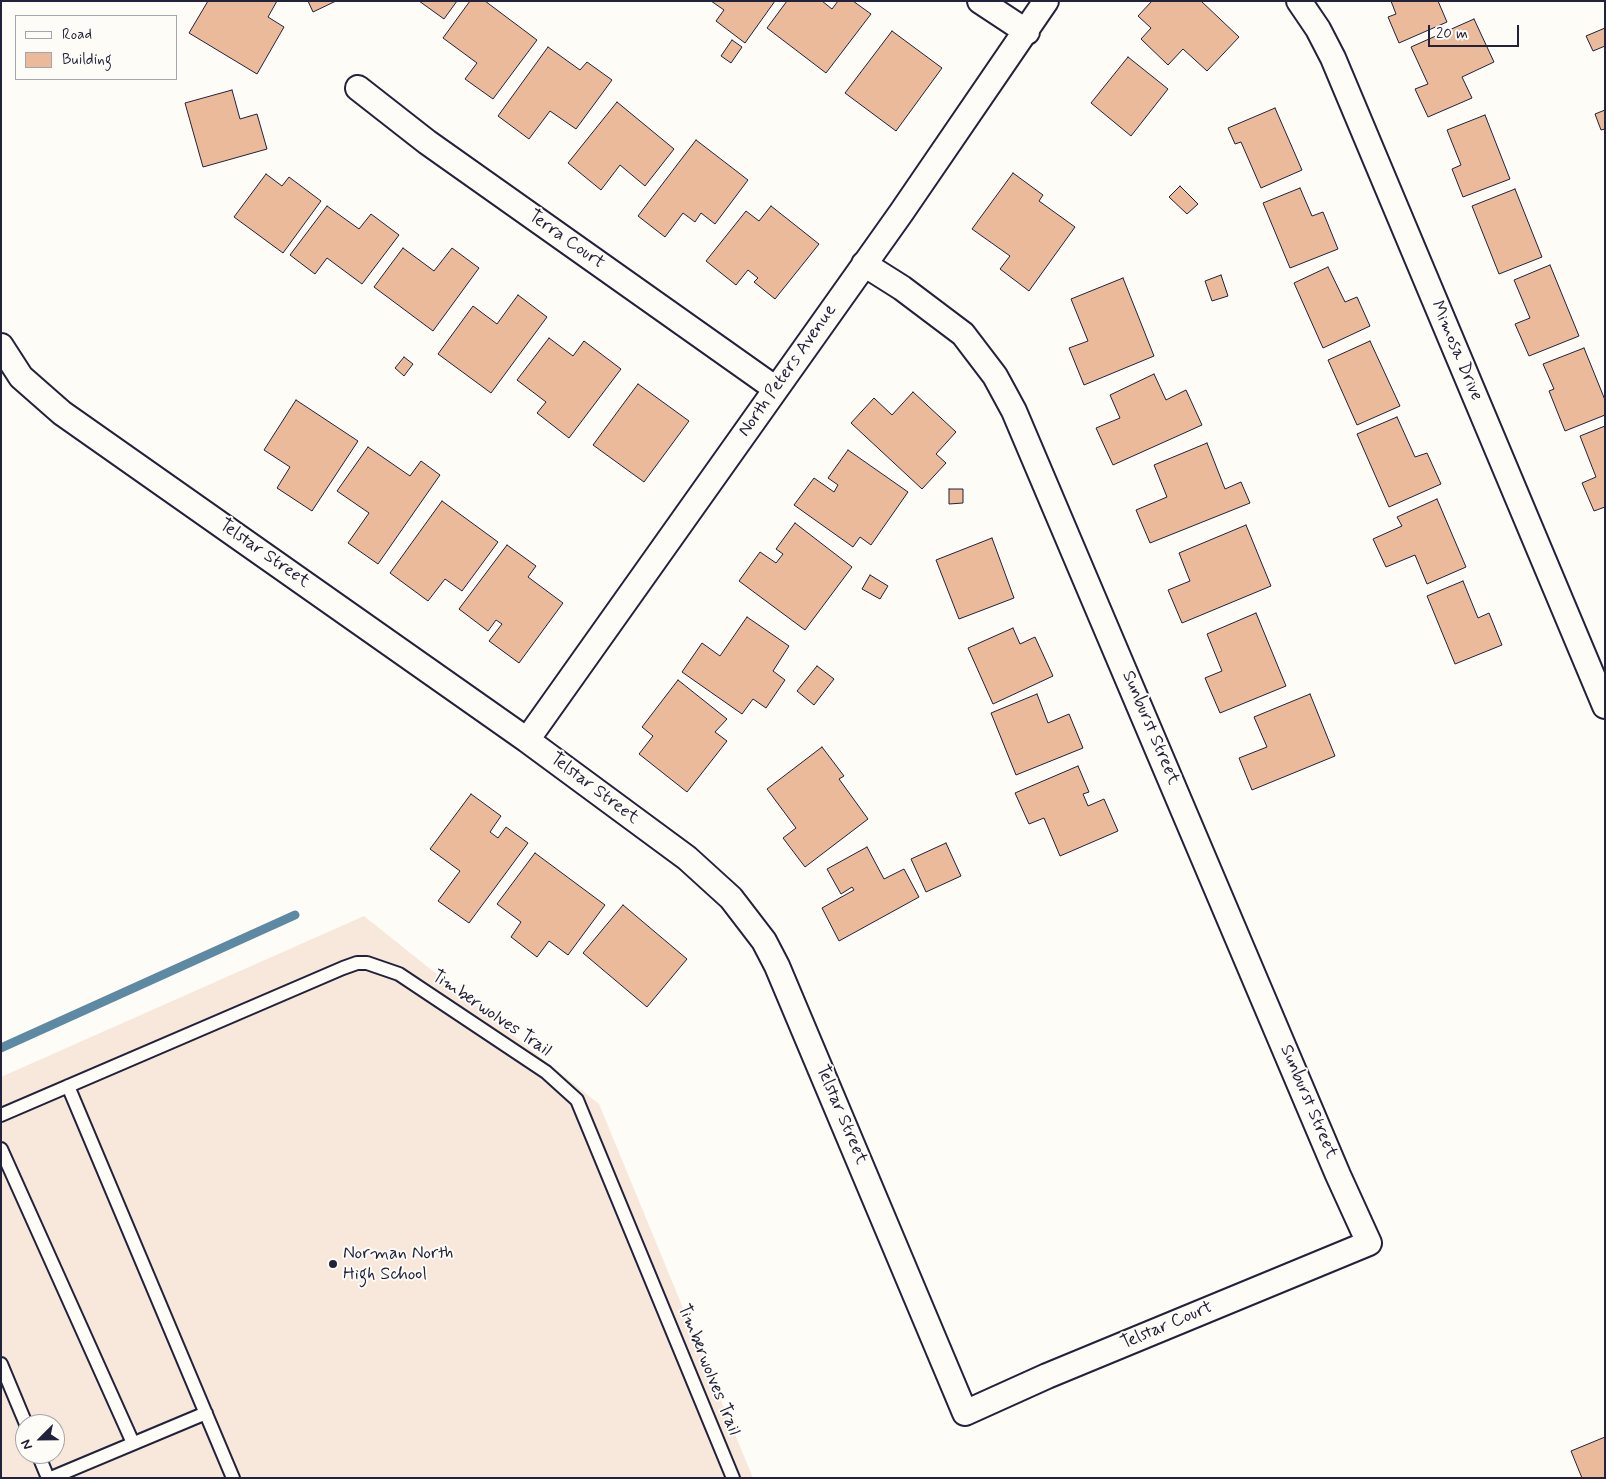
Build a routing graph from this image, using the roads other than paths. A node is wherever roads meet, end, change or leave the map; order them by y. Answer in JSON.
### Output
{"nodes":[{"id":1,"x":980,"y":1,"type":"edge"},
{"id":2,"x":1046,"y":1,"type":"edge"},
{"id":3,"x":1299,"y":1,"type":"edge"},
{"id":4,"x":1027,"y":32,"type":"junction"},
{"id":5,"x":358,"y":88,"type":"dead end"},
{"id":6,"x":864,"y":264,"type":"junction"},
{"id":7,"x":1,"y":346,"type":"edge"},
{"id":8,"x":776,"y":390,"type":"junction"},
{"id":9,"x":1605,"y":706,"type":"edge"},
{"id":10,"x":527,"y":740,"type":"junction"},
{"id":11,"x":68,"y":1086,"type":"junction"},
{"id":12,"x":1,"y":1115,"type":"edge"},
{"id":13,"x":1,"y":1149,"type":"edge"},
{"id":14,"x":1369,"y":1244,"type":"joint"},
{"id":15,"x":1,"y":1364,"type":"edge"},
{"id":16,"x":206,"y":1413,"type":"junction"},
{"id":17,"x":966,"y":1413,"type":"joint"},
{"id":18,"x":22,"y":1414,"type":"edge"},
{"id":19,"x":133,"y":1443,"type":"junction"},
{"id":20,"x":43,"y":1464,"type":"edge"},
{"id":21,"x":49,"y":1478,"type":"edge"},
{"id":22,"x":233,"y":1478,"type":"edge"},
{"id":23,"x":733,"y":1478,"type":"edge"}],
"edges":[{"from":1,"to":4,"type":"street"},
{"from":2,"to":4,"type":"street","name":"North Peters Avenue"},
{"from":3,"to":9,"type":"street","name":"Mimosa Drive"},
{"from":4,"to":6,"type":"street","name":"North Peters Avenue"},
{"from":5,"to":8,"type":"street","name":"Terra Court"},
{"from":6,"to":8,"type":"street","name":"North Peters Avenue"},
{"from":6,"to":14,"type":"street","name":"Sunburst Street"},
{"from":7,"to":10,"type":"street","name":"Telstar Street"},
{"from":8,"to":10,"type":"street","name":"North Peters Avenue"},
{"from":10,"to":17,"type":"street","name":"Telstar Street"},
{"from":11,"to":12,"type":"lane","name":"Timberwolves Trail"},
{"from":11,"to":16,"type":"lane"},
{"from":11,"to":23,"type":"lane","name":"Timberwolves Trail"},
{"from":13,"to":19,"type":"lane"},
{"from":14,"to":17,"type":"street","name":"Telstar Court"},
{"from":15,"to":18,"type":"lane"},
{"from":16,"to":19,"type":"lane"},
{"from":16,"to":22,"type":"lane"},
{"from":19,"to":21,"type":"lane"},
{"from":20,"to":21,"type":"lane"}]}
